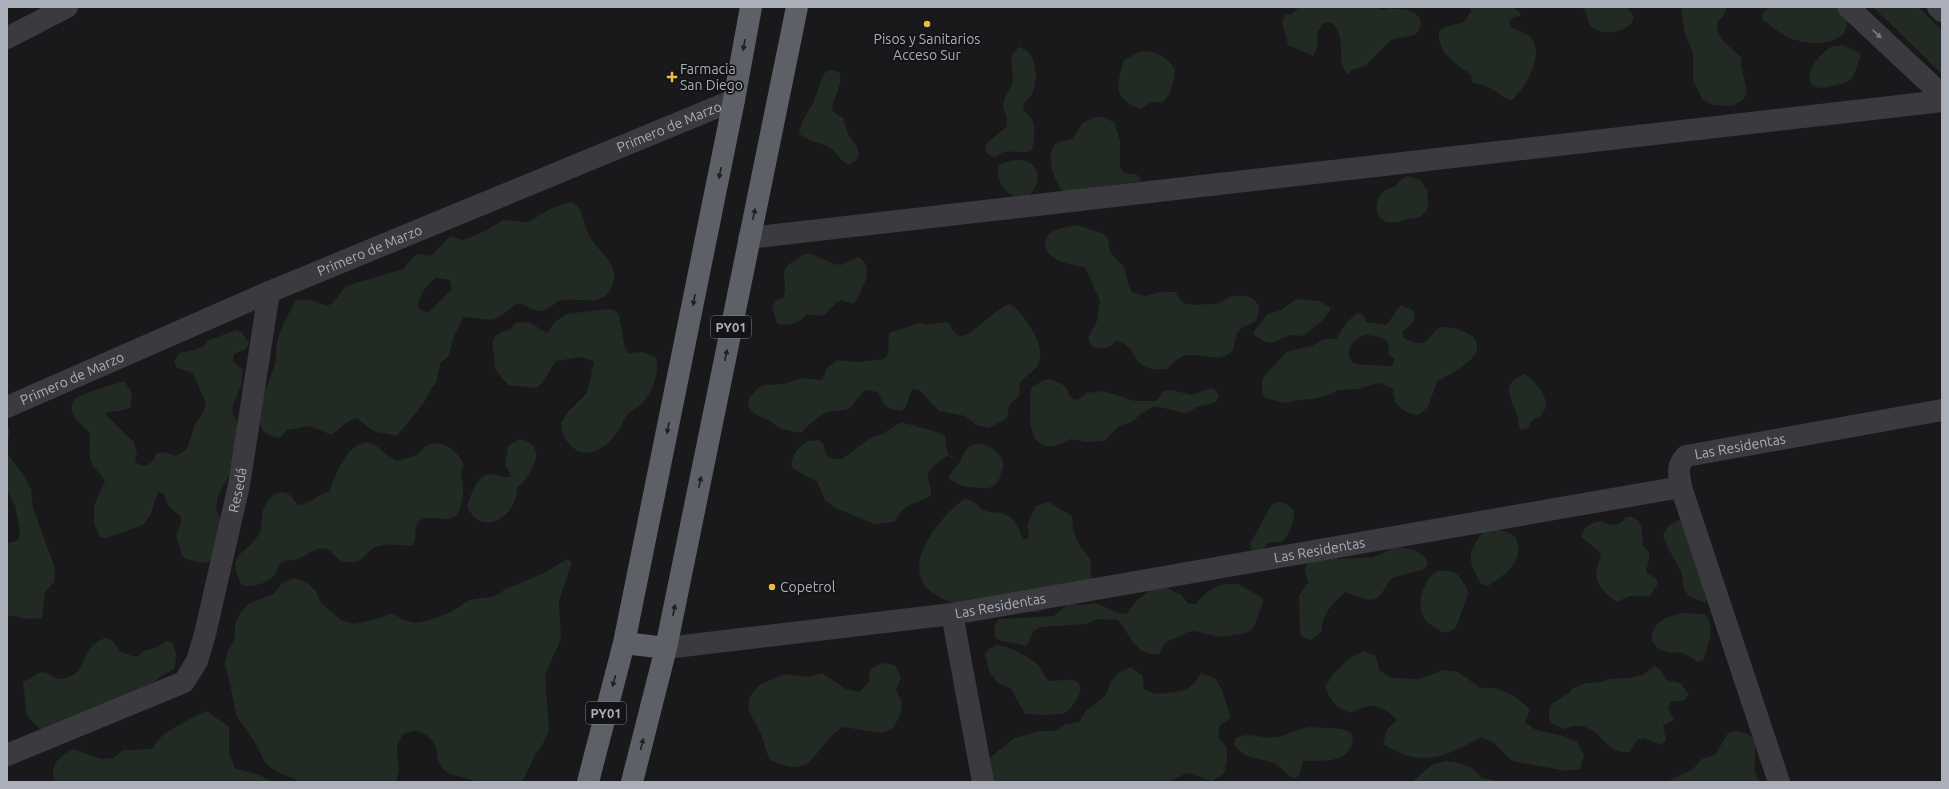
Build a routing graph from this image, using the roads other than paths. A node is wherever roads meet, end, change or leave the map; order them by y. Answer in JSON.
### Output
{"nodes":[{"id":1,"x":67,"y":7,"type":"edge"},
{"id":2,"x":751,"y":7,"type":"edge"},
{"id":3,"x":797,"y":7,"type":"edge"},
{"id":4,"x":1848,"y":7,"type":"edge"},
{"id":5,"x":1938,"y":7,"type":"edge"},
{"id":6,"x":1942,"y":11,"type":"edge"},
{"id":7,"x":7,"y":38,"type":"edge"},
{"id":8,"x":1942,"y":95,"type":"edge"},
{"id":9,"x":734,"y":100,"type":"junction"},
{"id":10,"x":1942,"y":101,"type":"edge"},
{"id":11,"x":749,"y":238,"type":"junction"},
{"id":12,"x":269,"y":292,"type":"junction"},
{"id":13,"x":7,"y":407,"type":"edge"},
{"id":14,"x":1942,"y":410,"type":"edge"},
{"id":15,"x":1681,"y":486,"type":"junction"},
{"id":16,"x":952,"y":614,"type":"junction"},
{"id":17,"x":624,"y":643,"type":"junction"},
{"id":18,"x":666,"y":648,"type":"junction"},
{"id":19,"x":7,"y":755,"type":"edge"},
{"id":20,"x":588,"y":782,"type":"edge"},
{"id":21,"x":632,"y":782,"type":"edge"},
{"id":22,"x":983,"y":782,"type":"edge"},
{"id":23,"x":1779,"y":782,"type":"edge"}],
"edges":[{"from":1,"to":7,"type":"street"},
{"from":2,"to":9,"type":"highway","number":"PY01","one_way":true},
{"from":11,"to":3,"type":"highway","number":"PY01","one_way":true},
{"from":4,"to":8,"type":"street","one_way":true},
{"from":5,"to":6,"type":"street"},
{"from":9,"to":12,"type":"street","name":"Primero de Marzo"},
{"from":9,"to":17,"type":"highway","number":"PY01","one_way":true},
{"from":10,"to":11,"type":"street"},
{"from":18,"to":11,"type":"highway","number":"PY01","one_way":true},
{"from":12,"to":13,"type":"street","name":"Primero de Marzo"},
{"from":12,"to":19,"type":"street","name":"Resedá"},
{"from":14,"to":15,"type":"street","name":"Las Residentas"},
{"from":15,"to":16,"type":"street","name":"Las Residentas"},
{"from":15,"to":23,"type":"street"},
{"from":16,"to":18,"type":"street","name":"Las Residentas"},
{"from":16,"to":22,"type":"street"},
{"from":17,"to":18,"type":"highway"},
{"from":17,"to":20,"type":"highway","number":"PY01","one_way":true},
{"from":21,"to":18,"type":"highway","number":"PY01","one_way":true}]}
